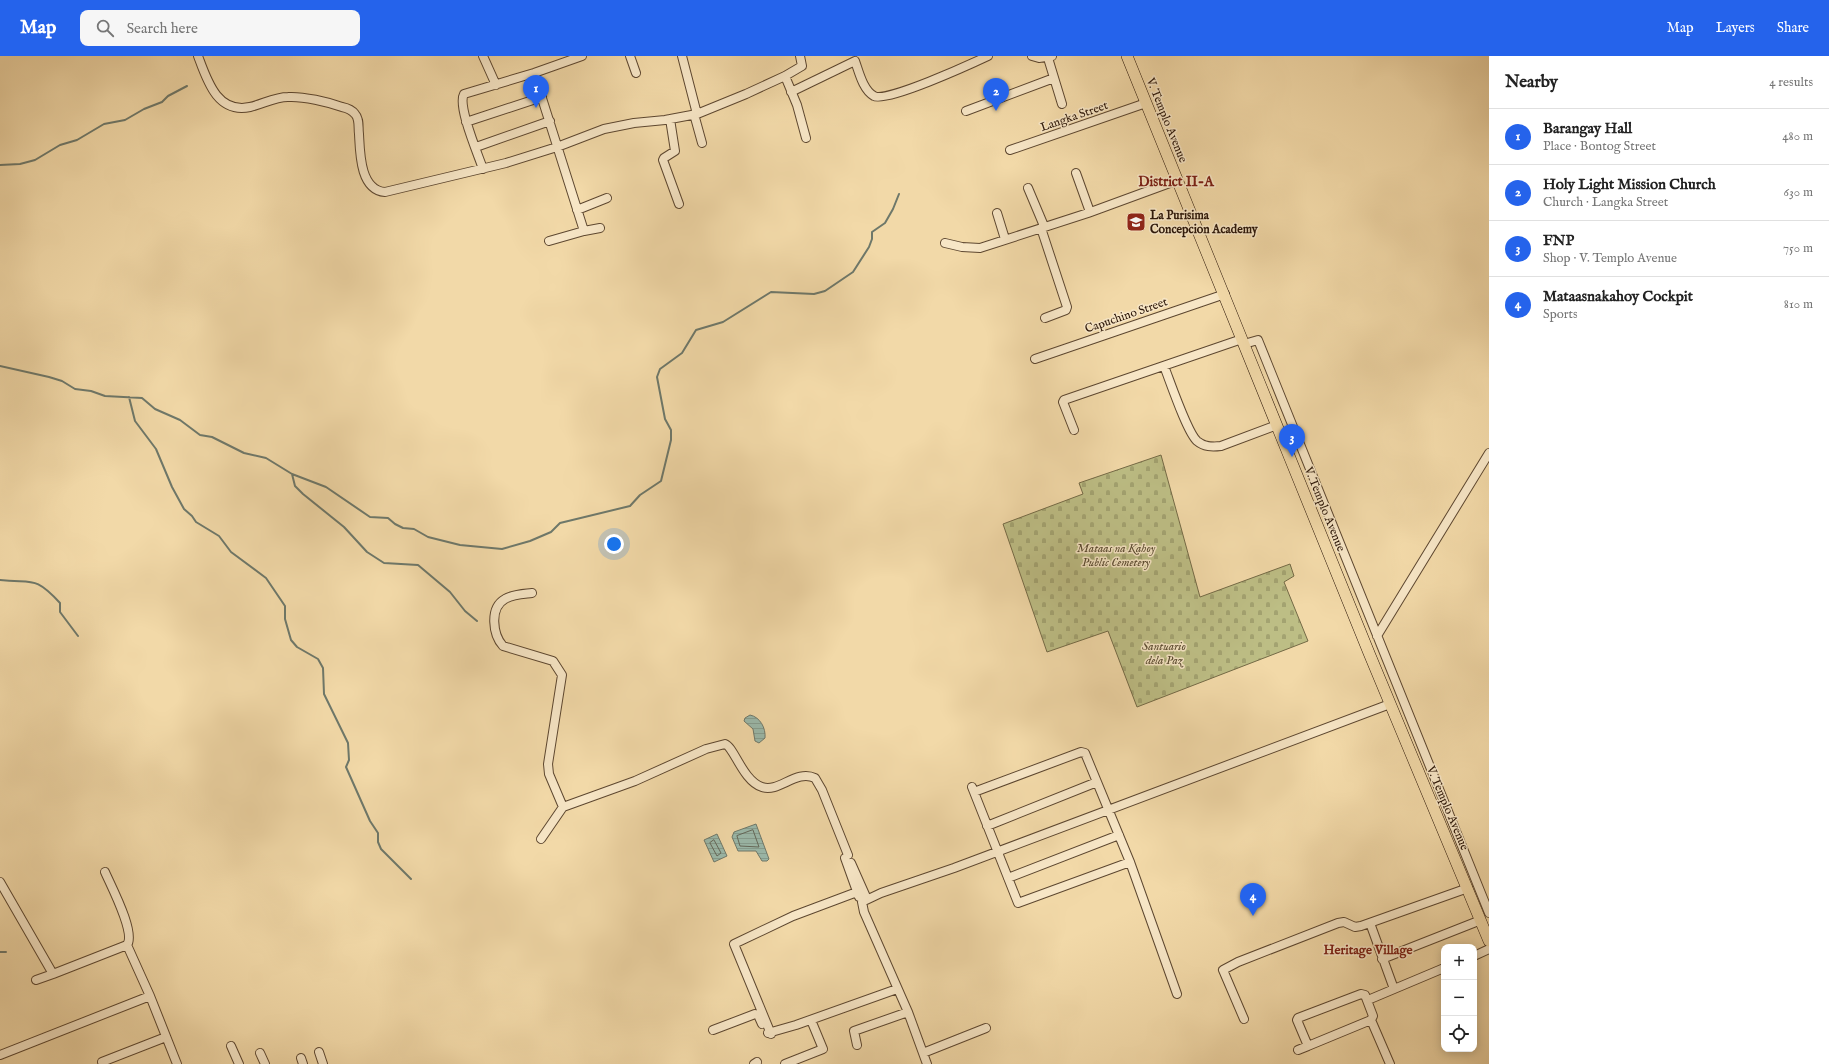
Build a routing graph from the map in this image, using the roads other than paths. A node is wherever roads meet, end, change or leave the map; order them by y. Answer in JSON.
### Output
{"nodes":[{"id":1,"x":198,"y":56,"type":"edge"},
{"id":2,"x":483,"y":56,"type":"edge"},
{"id":3,"x":582,"y":56,"type":"edge"},
{"id":4,"x":630,"y":56,"type":"edge"},
{"id":5,"x":682,"y":56,"type":"edge"},
{"id":6,"x":800,"y":56,"type":"edge"},
{"id":7,"x":988,"y":56,"type":"edge"},
{"id":8,"x":1032,"y":56,"type":"edge"},
{"id":9,"x":1127,"y":56,"type":"edge"},
{"id":10,"x":1050,"y":57,"type":"edge"},
{"id":11,"x":855,"y":59,"type":"edge"},
{"id":12,"x":534,"y":73,"type":"junction"},
{"id":13,"x":636,"y":73,"type":"dead end"},
{"id":14,"x":785,"y":76,"type":"junction"},
{"id":15,"x":1054,"y":78,"type":"junction"},
{"id":16,"x":496,"y":85,"type":"junction"},
{"id":17,"x":791,"y":92,"type":"junction"},
{"id":18,"x":542,"y":97,"type":"junction"},
{"id":19,"x":1146,"y":103,"type":"junction"},
{"id":20,"x":1062,"y":104,"type":"dead end"},
{"id":21,"x":966,"y":111,"type":"dead end"},
{"id":22,"x":696,"y":114,"type":"junction"},
{"id":23,"x":670,"y":119,"type":"junction"},
{"id":24,"x":550,"y":121,"type":"junction"},
{"id":25,"x":466,"y":122,"type":"junction"},
{"id":26,"x":806,"y":138,"type":"dead end"},
{"id":27,"x":702,"y":143,"type":"dead end"},
{"id":28,"x":476,"y":147,"type":"junction"},
{"id":29,"x":557,"y":147,"type":"junction"},
{"id":30,"x":1010,"y":150,"type":"dead end"},
{"id":31,"x":483,"y":169,"type":"junction"},
{"id":32,"x":1076,"y":173,"type":"dead end"},
{"id":33,"x":1178,"y":180,"type":"junction"},
{"id":34,"x":1028,"y":188,"type":"dead end"},
{"id":35,"x":607,"y":198,"type":"dead end"},
{"id":36,"x":679,"y":204,"type":"dead end"},
{"id":37,"x":577,"y":210,"type":"junction"},
{"id":38,"x":1090,"y":212,"type":"junction"},
{"id":39,"x":997,"y":213,"type":"dead end"},
{"id":40,"x":1043,"y":227,"type":"junction"},
{"id":41,"x":600,"y":228,"type":"dead end"},
{"id":42,"x":584,"y":231,"type":"junction"},
{"id":43,"x":1005,"y":239,"type":"junction"},
{"id":44,"x":549,"y":241,"type":"dead end"},
{"id":45,"x":945,"y":243,"type":"dead end"},
{"id":46,"x":1225,"y":294,"type":"junction"},
{"id":47,"x":1045,"y":318,"type":"dead end"},
{"id":48,"x":1243,"y":342,"type":"junction"},
{"id":49,"x":1035,"y":359,"type":"dead end"},
{"id":50,"x":1164,"y":366,"type":"junction"},
{"id":51,"x":1277,"y":425,"type":"junction"},
{"id":52,"x":1074,"y":430,"type":"dead end"},
{"id":53,"x":1489,"y":453,"type":"edge"},
{"id":54,"x":532,"y":593,"type":"dead end"},
{"id":55,"x":1377,"y":636,"type":"junction"},
{"id":56,"x":1390,"y":704,"type":"junction"},
{"id":57,"x":1097,"y":782,"type":"junction"},
{"id":58,"x":562,"y":807,"type":"junction"},
{"id":59,"x":1108,"y":809,"type":"junction"},
{"id":60,"x":987,"y":826,"type":"junction"},
{"id":61,"x":1119,"y":835,"type":"junction"},
{"id":62,"x":542,"y":839,"type":"dead end"},
{"id":63,"x":998,"y":852,"type":"junction"},
{"id":64,"x":846,"y":856,"type":"junction"},
{"id":65,"x":1130,"y":862,"type":"junction"},
{"id":66,"x":105,"y":872,"type":"dead end"},
{"id":67,"x":1008,"y":878,"type":"junction"},
{"id":68,"x":0,"y":882,"type":"edge"},
{"id":69,"x":1467,"y":885,"type":"junction"},
{"id":70,"x":857,"y":892,"type":"junction"},
{"id":71,"x":864,"y":901,"type":"junction"},
{"id":72,"x":1485,"y":916,"type":"edge"},
{"id":73,"x":1370,"y":923,"type":"junction"},
{"id":74,"x":1489,"y":941,"type":"edge"},
{"id":75,"x":127,"y":945,"type":"junction"},
{"id":76,"x":1489,"y":949,"type":"edge"},
{"id":77,"x":1477,"y":955,"type":"edge"},
{"id":78,"x":1382,"y":959,"type":"junction"},
{"id":79,"x":1441,"y":969,"type":"edge"},
{"id":80,"x":53,"y":974,"type":"junction"},
{"id":81,"x":36,"y":980,"type":"dead end"},
{"id":82,"x":897,"y":989,"type":"junction"},
{"id":83,"x":1394,"y":989,"type":"junction"},
{"id":84,"x":1177,"y":994,"type":"dead end"},
{"id":85,"x":150,"y":996,"type":"junction"},
{"id":86,"x":1368,"y":1000,"type":"junction"},
{"id":87,"x":908,"y":1012,"type":"junction"},
{"id":88,"x":1244,"y":1019,"type":"dead end"},
{"id":89,"x":811,"y":1020,"type":"junction"},
{"id":90,"x":1371,"y":1020,"type":"junction"},
{"id":91,"x":986,"y":1028,"type":"dead end"},
{"id":92,"x":714,"y":1030,"type":"dead end"},
{"id":93,"x":772,"y":1034,"type":"junction"},
{"id":94,"x":166,"y":1037,"type":"junction"},
{"id":95,"x":857,"y":1045,"type":"dead end"},
{"id":96,"x":230,"y":1046,"type":"dead end"},
{"id":97,"x":1308,"y":1046,"type":"junction"},
{"id":98,"x":1298,"y":1050,"type":"dead end"},
{"id":99,"x":319,"y":1052,"type":"dead end"},
{"id":100,"x":260,"y":1053,"type":"dead end"},
{"id":101,"x":923,"y":1053,"type":"junction"},
{"id":102,"x":0,"y":1055,"type":"edge"},
{"id":103,"x":102,"y":1062,"type":"dead end"},
{"id":104,"x":177,"y":1064,"type":"edge"},
{"id":105,"x":239,"y":1064,"type":"edge"},
{"id":106,"x":265,"y":1064,"type":"edge"},
{"id":107,"x":323,"y":1064,"type":"edge"},
{"id":108,"x":785,"y":1064,"type":"edge"},
{"id":109,"x":927,"y":1064,"type":"edge"},
{"id":110,"x":1390,"y":1064,"type":"edge"}],
"edges":[{"from":1,"to":31,"type":"street"},
{"from":2,"to":16,"type":"street"},
{"from":3,"to":12,"type":"street"},
{"from":4,"to":13,"type":"street"},
{"from":5,"to":22,"type":"street"},
{"from":6,"to":14,"type":"street"},
{"from":7,"to":11,"type":"street"},
{"from":8,"to":10,"type":"street"},
{"from":9,"to":19,"type":"main road","name":"V. Templo Avenue"},
{"from":10,"to":15,"type":"street"},
{"from":11,"to":17,"type":"street"},
{"from":12,"to":16,"type":"street"},
{"from":12,"to":18,"type":"street"},
{"from":14,"to":17,"type":"street"},
{"from":14,"to":22,"type":"street"},
{"from":15,"to":20,"type":"street"},
{"from":15,"to":21,"type":"street"},
{"from":16,"to":25,"type":"street"},
{"from":17,"to":26,"type":"street"},
{"from":18,"to":24,"type":"street"},
{"from":18,"to":25,"type":"street"},
{"from":19,"to":30,"type":"street","name":"Langka Street"},
{"from":19,"to":33,"type":"main road","name":"V. Templo Avenue"},
{"from":22,"to":23,"type":"street"},
{"from":22,"to":27,"type":"street"},
{"from":23,"to":29,"type":"street"},
{"from":23,"to":36,"type":"street"},
{"from":24,"to":28,"type":"street"},
{"from":24,"to":29,"type":"street"},
{"from":25,"to":28,"type":"street"},
{"from":28,"to":31,"type":"street"},
{"from":29,"to":31,"type":"street"},
{"from":29,"to":37,"type":"street"},
{"from":32,"to":38,"type":"street"},
{"from":33,"to":38,"type":"street"},
{"from":33,"to":46,"type":"main road","name":"V. Templo Avenue"},
{"from":34,"to":40,"type":"street"},
{"from":35,"to":37,"type":"street"},
{"from":37,"to":42,"type":"street"},
{"from":38,"to":40,"type":"street"},
{"from":39,"to":43,"type":"street"},
{"from":40,"to":43,"type":"street"},
{"from":40,"to":47,"type":"street"},
{"from":41,"to":42,"type":"street"},
{"from":42,"to":44,"type":"street"},
{"from":43,"to":45,"type":"street"},
{"from":46,"to":48,"type":"main road","name":"V. Templo Avenue"},
{"from":46,"to":49,"type":"street","name":"Capuchino Street"},
{"from":48,"to":50,"type":"street"},
{"from":48,"to":51,"type":"main road","name":"V. Templo Avenue"},
{"from":48,"to":55,"type":"street"},
{"from":50,"to":51,"type":"street"},
{"from":50,"to":52,"type":"street"},
{"from":51,"to":56,"type":"main road","name":"V. Templo Avenue"},
{"from":53,"to":55,"type":"street"},
{"from":54,"to":58,"type":"street"},
{"from":55,"to":72,"type":"street"},
{"from":56,"to":59,"type":"street"},
{"from":56,"to":69,"type":"main road","name":"V. Templo Avenue"},
{"from":57,"to":59,"type":"street"},
{"from":57,"to":60,"type":"street"},
{"from":57,"to":60,"type":"street"},
{"from":58,"to":62,"type":"street"},
{"from":58,"to":64,"type":"street"},
{"from":59,"to":61,"type":"street"},
{"from":59,"to":63,"type":"street"},
{"from":60,"to":63,"type":"street"},
{"from":61,"to":65,"type":"street"},
{"from":61,"to":67,"type":"street"},
{"from":63,"to":67,"type":"street"},
{"from":63,"to":71,"type":"street"},
{"from":64,"to":70,"type":"street"},
{"from":64,"to":71,"type":"street"},
{"from":65,"to":67,"type":"street"},
{"from":65,"to":84,"type":"street"},
{"from":66,"to":75,"type":"street"},
{"from":68,"to":80,"type":"street"},
{"from":69,"to":72,"type":"main road","name":"V. Templo Avenue"},
{"from":69,"to":73,"type":"street"},
{"from":70,"to":71,"type":"street"},
{"from":70,"to":93,"type":"street"},
{"from":71,"to":82,"type":"street"},
{"from":72,"to":74,"type":"main road","name":"V. Templo Avenue"},
{"from":72,"to":78,"type":"street"},
{"from":73,"to":78,"type":"street"},
{"from":73,"to":88,"type":"street"},
{"from":75,"to":80,"type":"street"},
{"from":75,"to":85,"type":"street"},
{"from":76,"to":77,"type":"street"},
{"from":78,"to":83,"type":"street"},
{"from":79,"to":83,"type":"street"},
{"from":80,"to":81,"type":"street"},
{"from":82,"to":87,"type":"street"},
{"from":82,"to":89,"type":"street"},
{"from":83,"to":86,"type":"street"},
{"from":85,"to":94,"type":"street"},
{"from":85,"to":102,"type":"street"},
{"from":86,"to":90,"type":"street"},
{"from":86,"to":97,"type":"street"},
{"from":87,"to":95,"type":"street"},
{"from":87,"to":101,"type":"street"},
{"from":89,"to":93,"type":"street"},
{"from":89,"to":108,"type":"street"},
{"from":90,"to":97,"type":"street"},
{"from":90,"to":110,"type":"street"},
{"from":91,"to":101,"type":"street"},
{"from":92,"to":93,"type":"street"},
{"from":94,"to":103,"type":"street"},
{"from":94,"to":104,"type":"street"},
{"from":96,"to":105,"type":"street"},
{"from":97,"to":98,"type":"street"},
{"from":99,"to":107,"type":"street"},
{"from":100,"to":106,"type":"street"},
{"from":101,"to":109,"type":"street"}]}
